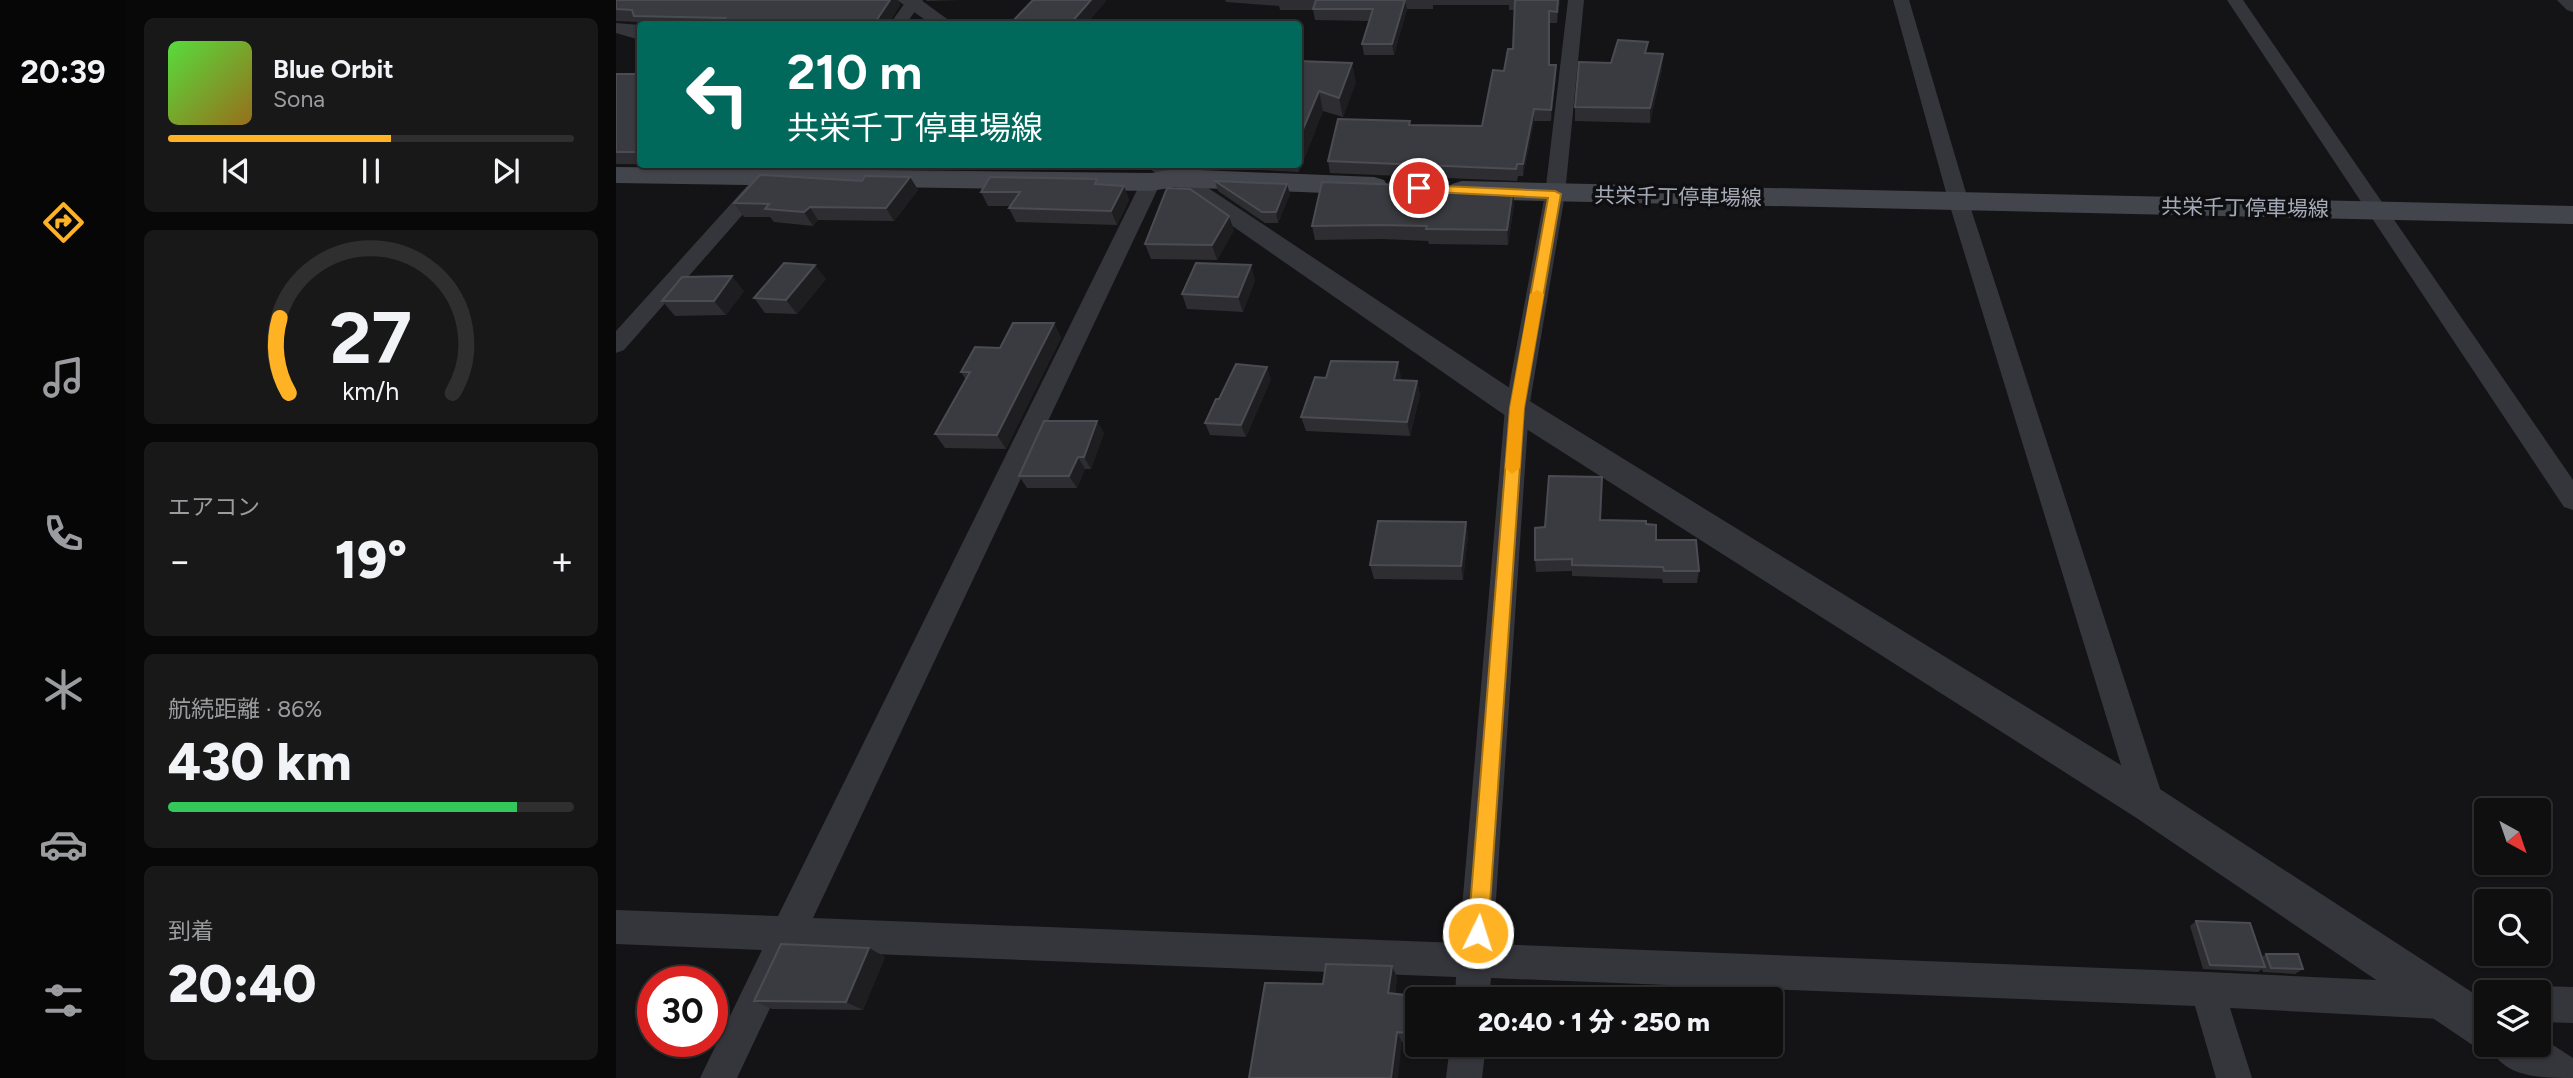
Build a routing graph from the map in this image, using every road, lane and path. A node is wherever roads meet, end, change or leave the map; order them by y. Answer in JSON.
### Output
{"nodes":[{"id":1,"x":1576,"y":0,"type":"edge"},
{"id":2,"x":1901,"y":0,"type":"edge"},
{"id":3,"x":2235,"y":0,"type":"edge"},
{"id":4,"x":2565,"y":0,"type":"edge"},
{"id":5,"x":911,"y":1,"type":"edge"},
{"id":6,"x":2573,"y":7,"type":"edge"},
{"id":7,"x":900,"y":21,"type":"edge"},
{"id":8,"x":940,"y":21,"type":"edge"},
{"id":9,"x":616,"y":28,"type":"edge"},
{"id":10,"x":637,"y":29,"type":"edge"},
{"id":11,"x":772,"y":171,"type":"edge"},
{"id":12,"x":616,"y":175,"type":"edge"},
{"id":13,"x":1161,"y":175,"type":"edge"},
{"id":14,"x":1555,"y":194,"type":"junction"},
{"id":15,"x":1959,"y":202,"type":"junction"},
{"id":16,"x":2376,"y":211,"type":"junction"},
{"id":17,"x":2573,"y":215,"type":"edge"},
{"id":18,"x":616,"y":345,"type":"edge"},
{"id":19,"x":1517,"y":408,"type":"junction"},
{"id":20,"x":2573,"y":500,"type":"edge"},
{"id":21,"x":2149,"y":804,"type":"junction"},
{"id":22,"x":616,"y":927,"type":"edge"},
{"id":23,"x":789,"y":934,"type":"junction"},
{"id":24,"x":1476,"y":961,"type":"junction"},
{"id":25,"x":1473,"y":987,"type":"edge"},
{"id":26,"x":2207,"y":989,"type":"junction"},
{"id":27,"x":2446,"y":1001,"type":"junction"},
{"id":28,"x":2474,"y":1002,"type":"edge"},
{"id":29,"x":2551,"y":1004,"type":"edge"},
{"id":30,"x":2573,"y":1005,"type":"edge"},
{"id":31,"x":2474,"y":1019,"type":"edge"},
{"id":32,"x":1467,"y":1057,"type":"edge"},
{"id":33,"x":2531,"y":1057,"type":"edge"},
{"id":34,"x":718,"y":1078,"type":"edge"},
{"id":35,"x":1464,"y":1078,"type":"edge"},
{"id":36,"x":2234,"y":1078,"type":"edge"},
{"id":37,"x":2563,"y":1078,"type":"edge"}],
"edges":[{"from":1,"to":14,"type":"street"},
{"from":2,"to":15,"type":"street"},
{"from":3,"to":16,"type":"street"},
{"from":4,"to":6,"type":"street"},
{"from":5,"to":7,"type":"street"},
{"from":5,"to":8,"type":"street"},
{"from":9,"to":10,"type":"street"},
{"from":11,"to":12,"type":"main road","name":"共栄千丁停車場線"},
{"from":11,"to":13,"type":"main road","name":"共栄千丁停車場線"},
{"from":11,"to":18,"type":"street"},
{"from":13,"to":14,"type":"main road","name":"共栄千丁停車場線"},
{"from":13,"to":19,"type":"street"},
{"from":13,"to":23,"type":"street"},
{"from":14,"to":15,"type":"main road","name":"共栄千丁停車場線"},
{"from":14,"to":19,"type":"street"},
{"from":15,"to":16,"type":"main road","name":"共栄千丁停車場線"},
{"from":15,"to":21,"type":"street"},
{"from":16,"to":17,"type":"main road","name":"共栄千丁停車場線"},
{"from":16,"to":20,"type":"street"},
{"from":19,"to":21,"type":"street"},
{"from":19,"to":24,"type":"street"},
{"from":21,"to":27,"type":"street"},
{"from":22,"to":23,"type":"street"},
{"from":23,"to":24,"type":"street"},
{"from":23,"to":34,"type":"street"},
{"from":24,"to":25,"type":"street"},
{"from":24,"to":26,"type":"street"},
{"from":26,"to":27,"type":"street"},
{"from":26,"to":36,"type":"street"},
{"from":27,"to":28,"type":"street"},
{"from":27,"to":31,"type":"street"},
{"from":29,"to":30,"type":"street"},
{"from":32,"to":35,"type":"street"},
{"from":33,"to":37,"type":"street"}]}
